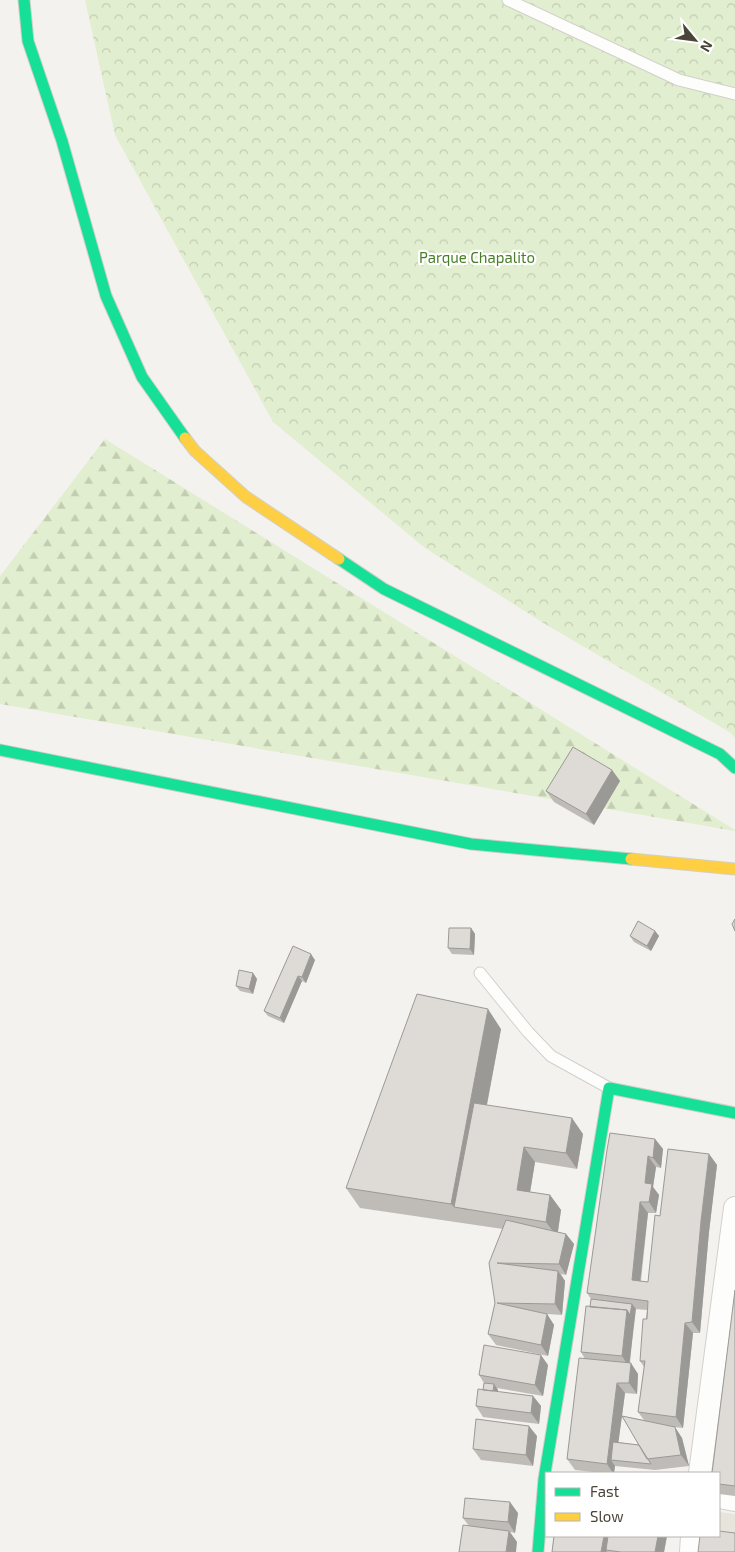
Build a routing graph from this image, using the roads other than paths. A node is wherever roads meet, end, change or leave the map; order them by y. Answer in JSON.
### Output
{"nodes":[{"id":1,"x":24,"y":0,"type":"edge"},
{"id":2,"x":508,"y":0,"type":"edge"},
{"id":3,"x":735,"y":94,"type":"edge"},
{"id":4,"x":0,"y":750,"type":"edge"},
{"id":5,"x":735,"y":768,"type":"edge"},
{"id":6,"x":735,"y":869,"type":"edge"},
{"id":7,"x":480,"y":973,"type":"dead end"},
{"id":8,"x":609,"y":1088,"type":"junction"},
{"id":9,"x":735,"y":1113,"type":"edge"},
{"id":10,"x":735,"y":1208,"type":"edge"},
{"id":11,"x":546,"y":1472,"type":"edge"},
{"id":12,"x":700,"y":1472,"type":"edge"},
{"id":13,"x":545,"y":1479,"type":"edge"},
{"id":14,"x":720,"y":1497,"type":"edge"},
{"id":15,"x":735,"y":1500,"type":"edge"},
{"id":16,"x":692,"y":1537,"type":"edge"},
{"id":17,"x":538,"y":1552,"type":"edge"},
{"id":18,"x":691,"y":1552,"type":"edge"}],
"edges":[{"from":1,"to":5,"type":"street"},
{"from":2,"to":3,"type":"lane"},
{"from":4,"to":6,"type":"street"},
{"from":7,"to":8,"type":"lane"},
{"from":8,"to":9,"type":"street"},
{"from":8,"to":11,"type":"street"},
{"from":10,"to":12,"type":"street"},
{"from":13,"to":17,"type":"street"},
{"from":14,"to":15,"type":"street"},
{"from":16,"to":18,"type":"street"}]}
